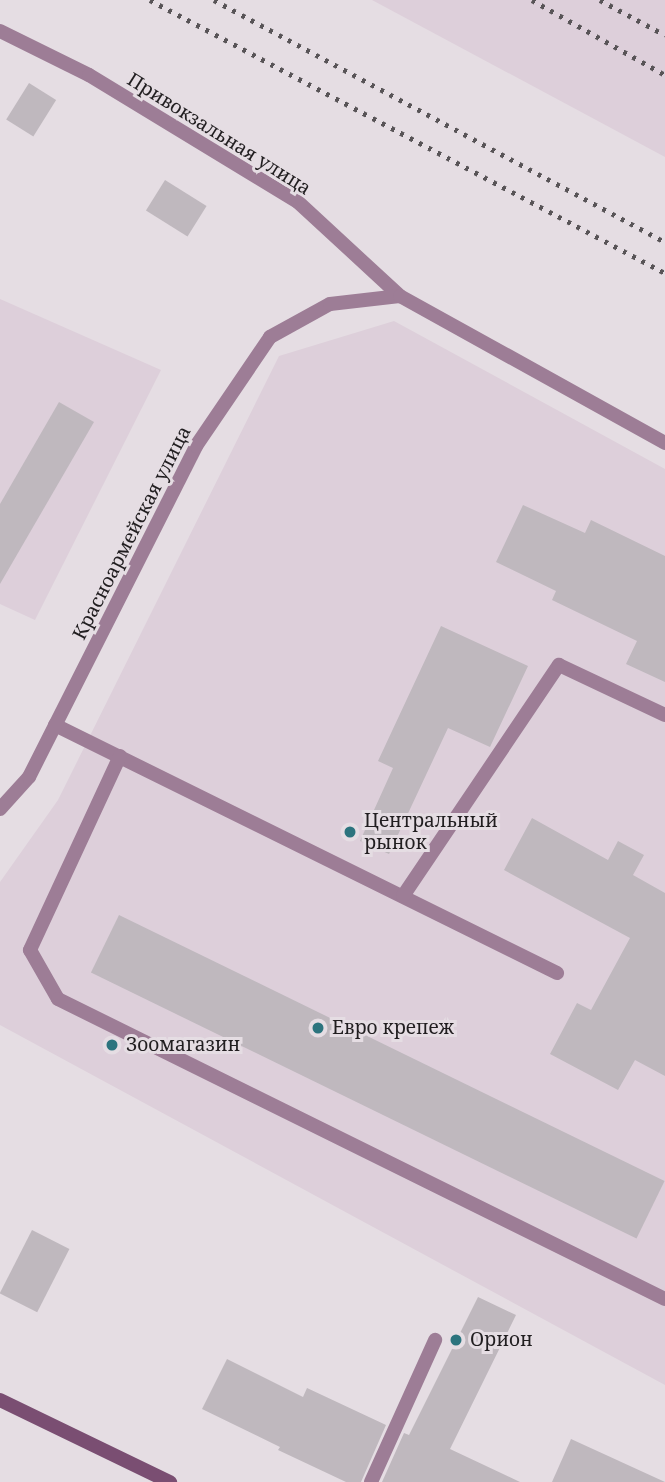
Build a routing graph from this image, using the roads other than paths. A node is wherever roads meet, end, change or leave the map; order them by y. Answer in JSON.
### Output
{"nodes":[{"id":1,"x":0,"y":31,"type":"edge"},
{"id":2,"x":400,"y":296,"type":"junction"},
{"id":3,"x":665,"y":443,"type":"edge"},
{"id":4,"x":665,"y":715,"type":"edge"},
{"id":5,"x":55,"y":725,"type":"junction"},
{"id":6,"x":120,"y":756,"type":"junction"},
{"id":7,"x":0,"y":809,"type":"edge"},
{"id":8,"x":403,"y":897,"type":"junction"},
{"id":9,"x":557,"y":972,"type":"dead end"},
{"id":10,"x":665,"y":1299,"type":"edge"},
{"id":11,"x":435,"y":1340,"type":"dead end"},
{"id":12,"x":0,"y":1400,"type":"edge"},
{"id":13,"x":170,"y":1482,"type":"edge"},
{"id":14,"x":371,"y":1482,"type":"edge"}],
"edges":[{"from":1,"to":2,"type":"street","name":"Привокзальная улица"},
{"from":2,"to":3,"type":"street","name":"Привокзальная улица"},
{"from":2,"to":5,"type":"street","name":"Красноармейская улица"},
{"from":4,"to":8,"type":"street"},
{"from":5,"to":6,"type":"street"},
{"from":5,"to":7,"type":"street","name":"Красноармейская улица"},
{"from":6,"to":8,"type":"street"},
{"from":6,"to":10,"type":"street"},
{"from":8,"to":9,"type":"street"},
{"from":11,"to":14,"type":"street"},
{"from":12,"to":13,"type":"street"}]}
